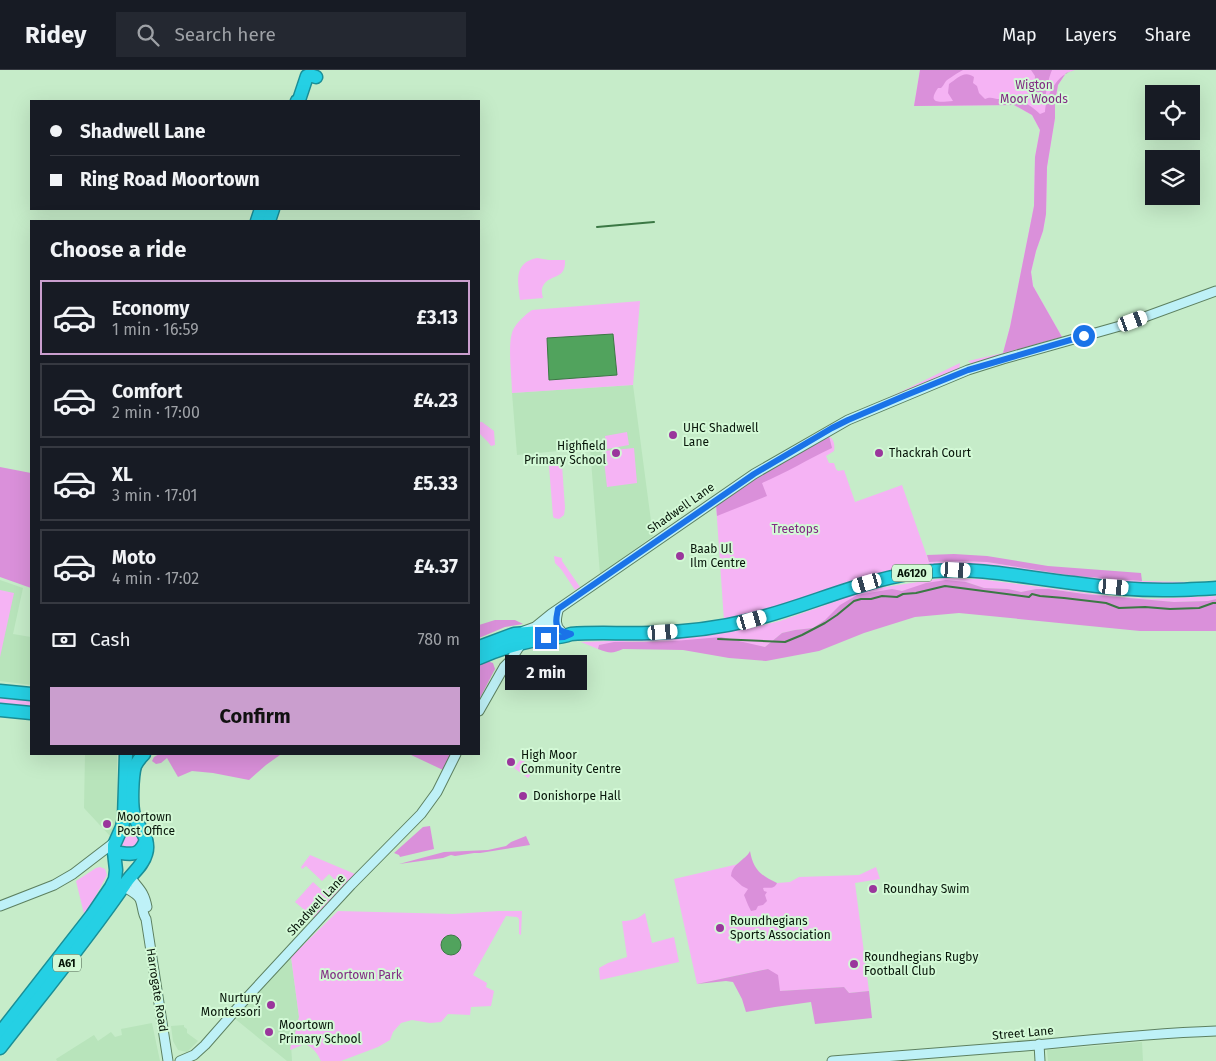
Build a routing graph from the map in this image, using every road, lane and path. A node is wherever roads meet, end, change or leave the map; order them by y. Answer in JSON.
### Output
{"nodes":[{"id":1,"x":313,"y":72,"type":"edge"},
{"id":2,"x":299,"y":100,"type":"edge"},
{"id":3,"x":307,"y":100,"type":"edge"},
{"id":4,"x":1216,"y":291,"type":"edge"},
{"id":5,"x":1216,"y":588,"type":"edge"},
{"id":6,"x":557,"y":610,"type":"junction"},
{"id":7,"x":566,"y":632,"type":"junction"},
{"id":8,"x":543,"y":636,"type":"junction"},
{"id":9,"x":517,"y":639,"type":"junction"},
{"id":10,"x":499,"y":644,"type":"junction"},
{"id":11,"x":480,"y":646,"type":"edge"},
{"id":12,"x":480,"y":657,"type":"edge"},
{"id":13,"x":504,"y":667,"type":"junction"},
{"id":14,"x":0,"y":691,"type":"edge"},
{"id":15,"x":30,"y":694,"type":"edge"},
{"id":16,"x":480,"y":709,"type":"edge"},
{"id":17,"x":0,"y":710,"type":"edge"},
{"id":18,"x":30,"y":712,"type":"edge"},
{"id":19,"x":126,"y":755,"type":"edge"},
{"id":20,"x":143,"y":755,"type":"edge"},
{"id":21,"x":456,"y":755,"type":"edge"},
{"id":22,"x":144,"y":834,"type":"junction"},
{"id":23,"x":115,"y":847,"type":"junction"},
{"id":24,"x":116,"y":876,"type":"junction"},
{"id":25,"x":127,"y":882,"type":"junction"},
{"id":26,"x":0,"y":906,"type":"edge"},
{"id":27,"x":1216,"y":1031,"type":"edge"},
{"id":28,"x":0,"y":1034,"type":"edge"},
{"id":29,"x":1039,"y":1044,"type":"junction"},
{"id":30,"x":0,"y":1048,"type":"edge"},
{"id":31,"x":168,"y":1061,"type":"edge"},
{"id":32,"x":180,"y":1061,"type":"edge"},
{"id":33,"x":832,"y":1061,"type":"edge"},
{"id":34,"x":1040,"y":1061,"type":"edge"}],
"edges":[{"from":1,"to":2,"type":"highway"},
{"from":1,"to":3,"type":"highway"},
{"from":4,"to":6,"type":"street","name":"Shadwell Lane"},
{"from":5,"to":7,"type":"highway","number":"A6120"},
{"from":6,"to":7,"type":"street"},
{"from":6,"to":8,"type":"street","name":"Shadwell Lane"},
{"from":6,"to":9,"type":"street","name":"Shadwell Lane"},
{"from":7,"to":8,"type":"highway","number":"A6120"},
{"from":8,"to":9,"type":"highway","number":"A6120"},
{"from":9,"to":10,"type":"highway","number":"A6120"},
{"from":9,"to":13,"type":"street"},
{"from":10,"to":11,"type":"highway","number":"A6120"},
{"from":10,"to":12,"type":"highway","number":"A6120"},
{"from":10,"to":13,"type":"street"},
{"from":13,"to":16,"type":"street"},
{"from":14,"to":15,"type":"highway"},
{"from":17,"to":18,"type":"highway"},
{"from":19,"to":23,"type":"highway"},
{"from":20,"to":22,"type":"highway"},
{"from":21,"to":32,"type":"street","name":"Shadwell Lane"},
{"from":22,"to":23,"type":"highway"},
{"from":22,"to":23,"type":"highway"},
{"from":22,"to":25,"type":"highway","number":"A61"},
{"from":23,"to":24,"type":"highway"},
{"from":23,"to":26,"type":"street"},
{"from":24,"to":25,"type":"street","name":"Harrogate Road"},
{"from":24,"to":28,"type":"highway","number":"A61"},
{"from":25,"to":30,"type":"highway","number":"A61"},
{"from":25,"to":31,"type":"street","name":"Harrogate Road"},
{"from":27,"to":29,"type":"street","name":"Street Lane"},
{"from":29,"to":33,"type":"street","name":"Street Lane"},
{"from":29,"to":34,"type":"street"}]}
